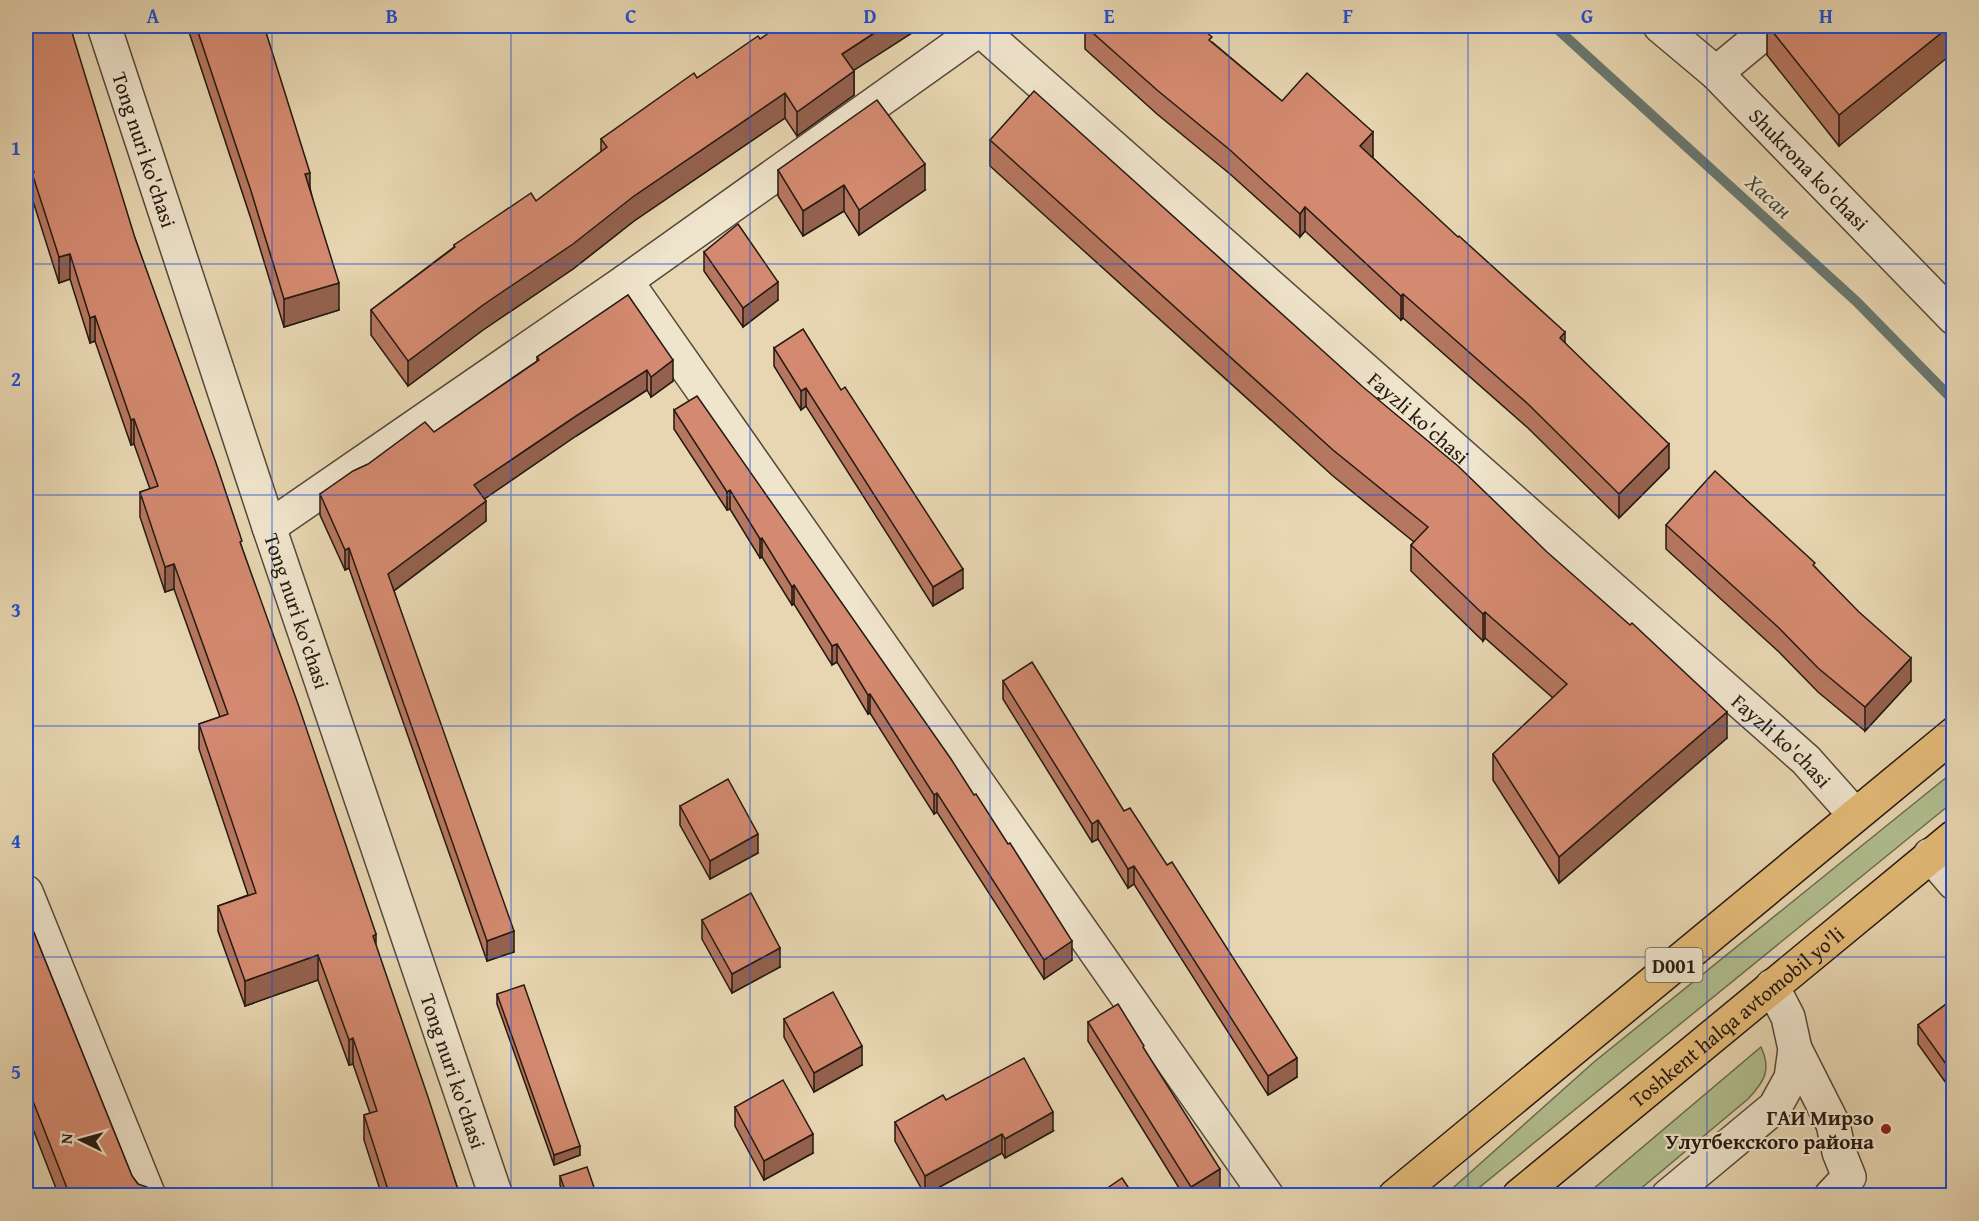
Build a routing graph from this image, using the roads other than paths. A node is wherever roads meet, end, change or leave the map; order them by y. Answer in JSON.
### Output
{"nodes":[{"id":1,"x":104,"y":26,"type":"edge"},
{"id":2,"x":1660,"y":26,"type":"edge"},
{"id":3,"x":1773,"y":26,"type":"edge"},
{"id":4,"x":981,"y":27,"type":"edge"},
{"id":5,"x":1716,"y":73,"type":"junction"},
{"id":6,"x":626,"y":281,"type":"junction"},
{"id":7,"x":1953,"y":318,"type":"edge"},
{"id":8,"x":269,"y":527,"type":"junction"},
{"id":9,"x":1953,"y":735,"type":"edge"},
{"id":10,"x":1855,"y":815,"type":"junction"},
{"id":11,"x":1942,"y":846,"type":"edge"},
{"id":12,"x":1953,"y":883,"type":"edge"},
{"id":13,"x":26,"y":892,"type":"edge"},
{"id":14,"x":1772,"y":986,"type":"junction"},
{"id":15,"x":1795,"y":1049,"type":"junction"},
{"id":16,"x":1847,"y":1189,"type":"edge"},
{"id":17,"x":149,"y":1196,"type":"edge"},
{"id":18,"x":496,"y":1196,"type":"edge"},
{"id":19,"x":1267,"y":1196,"type":"edge"},
{"id":20,"x":1395,"y":1196,"type":"edge"},
{"id":21,"x":1519,"y":1196,"type":"edge"},
{"id":22,"x":1668,"y":1196,"type":"edge"}],
"edges":[{"from":1,"to":8,"type":"street","name":"Tong nuri ko'chasi"},
{"from":2,"to":5,"type":"street","name":"Shukrona ko'chasi"},
{"from":3,"to":5,"type":"street"},
{"from":4,"to":6,"type":"street"},
{"from":4,"to":10,"type":"street","name":"Fayzli ko'chasi"},
{"from":5,"to":7,"type":"street","name":"Shukrona ko'chasi"},
{"from":6,"to":8,"type":"street"},
{"from":6,"to":19,"type":"street"},
{"from":8,"to":18,"type":"street","name":"Tong nuri ko'chasi"},
{"from":9,"to":10,"type":"highway","number":"D001"},
{"from":10,"to":20,"type":"highway","number":"D001"},
{"from":11,"to":12,"type":"street"},
{"from":11,"to":14,"type":"highway","name":"Toshkent halqa avtomobil yo'li"},
{"from":13,"to":17,"type":"street"},
{"from":14,"to":15,"type":"street"},
{"from":14,"to":21,"type":"highway","name":"Toshkent halqa avtomobil yo'li"},
{"from":15,"to":16,"type":"street"},
{"from":15,"to":22,"type":"street"}]}
